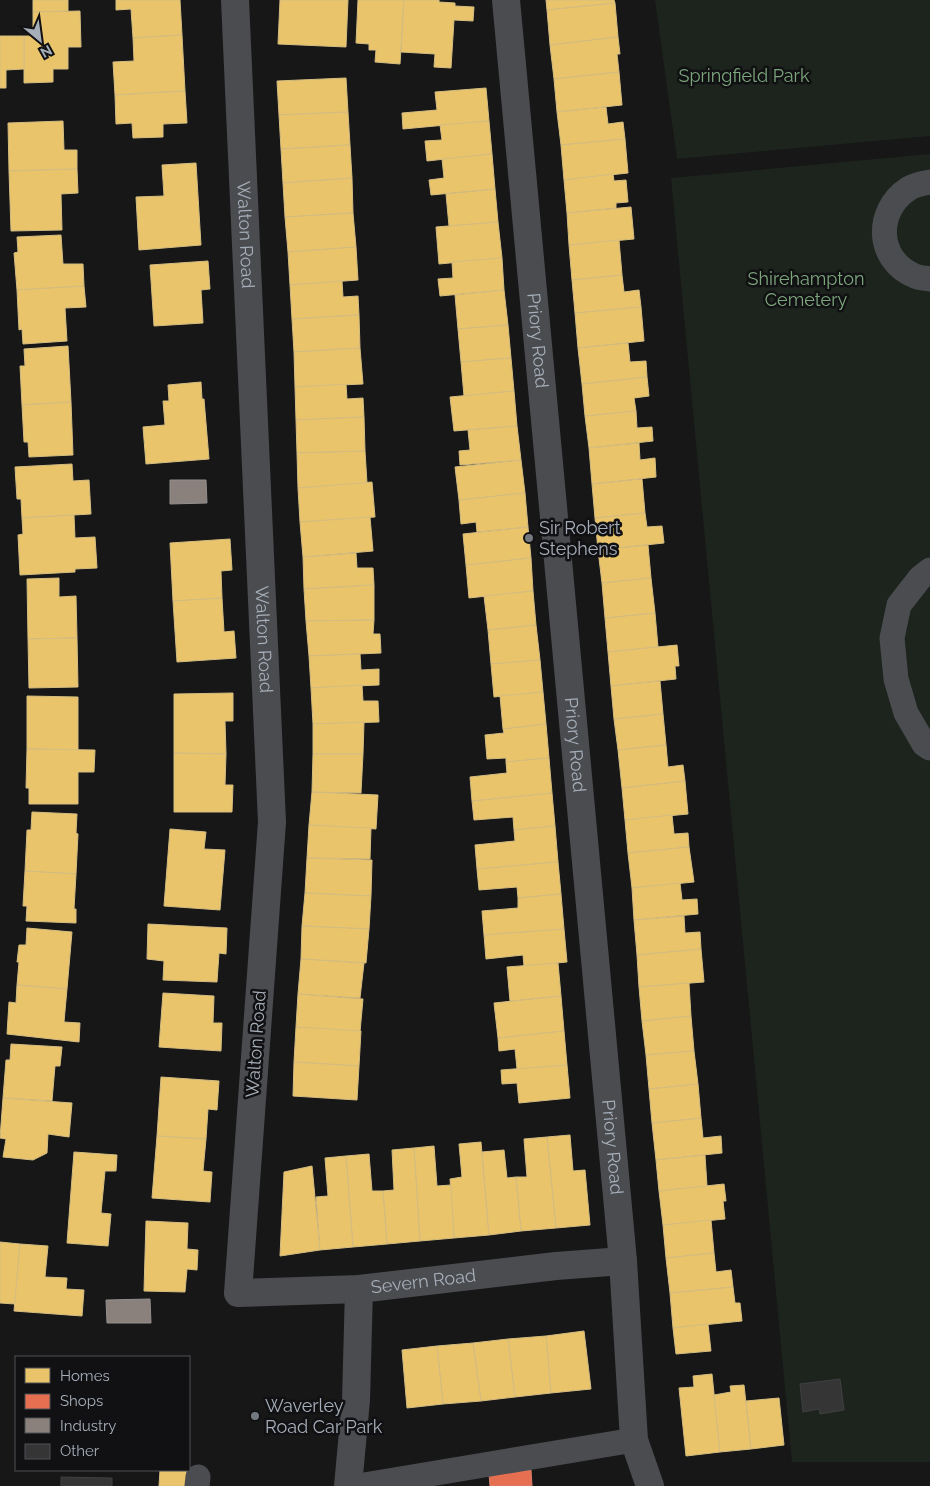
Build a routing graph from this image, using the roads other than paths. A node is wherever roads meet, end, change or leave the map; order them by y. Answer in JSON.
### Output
{"nodes":[{"id":1,"x":235,"y":0,"type":"edge"},
{"id":2,"x":506,"y":0,"type":"edge"},
{"id":3,"x":930,"y":182,"type":"edge"},
{"id":4,"x":930,"y":279,"type":"edge"},
{"id":5,"x":930,"y":570,"type":"edge"},
{"id":6,"x":930,"y":748,"type":"edge"},
{"id":7,"x":623,"y":1261,"type":"junction"},
{"id":8,"x":239,"y":1278,"type":"joint"},
{"id":9,"x":359,"y":1289,"type":"junction"},
{"id":10,"x":634,"y":1440,"type":"junction"},
{"id":11,"x":348,"y":1486,"type":"edge"},
{"id":12,"x":358,"y":1486,"type":"edge"},
{"id":13,"x":650,"y":1486,"type":"edge"}],
"edges":[{"from":1,"to":8,"type":"street","name":"Walton Road"},
{"from":2,"to":7,"type":"street","name":"Priory Road"},
{"from":3,"to":4,"type":"lane"},
{"from":5,"to":6,"type":"lane"},
{"from":7,"to":9,"type":"street","name":"Severn Road"},
{"from":7,"to":10,"type":"street","name":"Priory Road"},
{"from":8,"to":9,"type":"street","name":"Severn Road"},
{"from":9,"to":11,"type":"street"},
{"from":10,"to":12,"type":"lane"},
{"from":10,"to":13,"type":"street","name":"Priory Road"}]}
